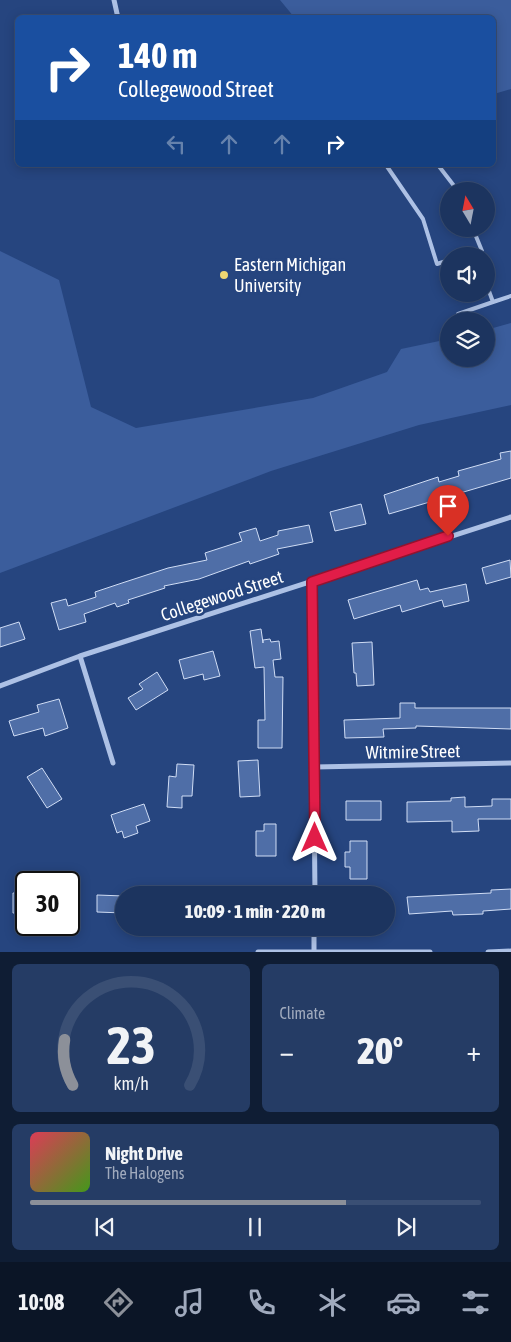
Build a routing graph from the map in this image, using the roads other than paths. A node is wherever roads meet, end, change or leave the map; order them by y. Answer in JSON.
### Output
{"nodes":[{"id":1,"x":114,"y":0,"type":"edge"},
{"id":2,"x":117,"y":15,"type":"edge"},
{"id":3,"x":387,"y":167,"type":"edge"},
{"id":4,"x":440,"y":167,"type":"edge"},
{"id":5,"x":451,"y":182,"type":"edge"},
{"id":6,"x":440,"y":263,"type":"edge"},
{"id":7,"x":511,"y":296,"type":"edge"},
{"id":8,"x":495,"y":301,"type":"edge"},
{"id":9,"x":493,"y":302,"type":"edge"},
{"id":10,"x":464,"y":312,"type":"edge"},
{"id":11,"x":511,"y":516,"type":"edge"},
{"id":12,"x":312,"y":582,"type":"junction"},
{"id":13,"x":80,"y":656,"type":"junction"},
{"id":14,"x":0,"y":686,"type":"edge"},
{"id":15,"x":113,"y":763,"type":"dead end"},
{"id":16,"x":511,"y":763,"type":"edge"},
{"id":17,"x":315,"y":767,"type":"junction"},
{"id":18,"x":315,"y":886,"type":"edge"},
{"id":19,"x":314,"y":936,"type":"edge"},
{"id":20,"x":511,"y":951,"type":"edge"},
{"id":21,"x":258,"y":952,"type":"edge"},
{"id":22,"x":314,"y":952,"type":"edge"},
{"id":23,"x":430,"y":952,"type":"edge"},
{"id":24,"x":488,"y":952,"type":"edge"}],
"edges":[{"from":1,"to":2,"type":"street"},
{"from":3,"to":6,"type":"lane"},
{"from":4,"to":5,"type":"lane"},
{"from":7,"to":8,"type":"lane"},
{"from":9,"to":10,"type":"lane"},
{"from":11,"to":12,"type":"street","name":"Collegewood Street"},
{"from":12,"to":13,"type":"street","name":"Collegewood Street"},
{"from":12,"to":17,"type":"street"},
{"from":13,"to":14,"type":"street","name":"Collegewood Street"},
{"from":13,"to":15,"type":"street"},
{"from":16,"to":17,"type":"street","name":"Witmire Street"},
{"from":17,"to":18,"type":"street"},
{"from":19,"to":22,"type":"street"},
{"from":20,"to":24,"type":"street"},
{"from":21,"to":22,"type":"street"},
{"from":22,"to":23,"type":"street"}]}
